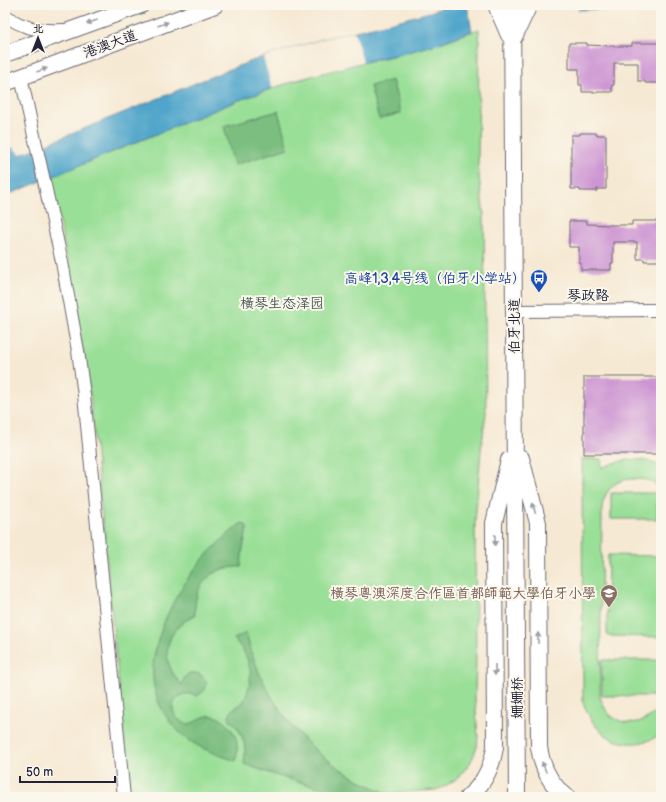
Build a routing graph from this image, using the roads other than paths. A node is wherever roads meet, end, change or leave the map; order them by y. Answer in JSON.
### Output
{"nodes":[{"id":1,"x":141,"y":5,"type":"edge"},
{"id":2,"x":215,"y":5,"type":"edge"},
{"id":3,"x":496,"y":5,"type":"edge"},
{"id":4,"x":512,"y":5,"type":"edge"},
{"id":5,"x":529,"y":5,"type":"edge"},
{"id":6,"x":5,"y":15,"type":"edge"},
{"id":7,"x":70,"y":30,"type":"junction"},
{"id":8,"x":512,"y":42,"type":"junction"},
{"id":9,"x":5,"y":54,"type":"edge"},
{"id":10,"x":21,"y":77,"type":"junction"},
{"id":11,"x":5,"y":83,"type":"edge"},
{"id":12,"x":661,"y":310,"type":"edge"},
{"id":13,"x":514,"y":311,"type":"junction"},
{"id":14,"x":515,"y":434,"type":"junction"},
{"id":15,"x":516,"y":600,"type":"joint"},
{"id":16,"x":124,"y":797,"type":"edge"},
{"id":17,"x":468,"y":797,"type":"edge"},
{"id":18,"x":517,"y":797,"type":"edge"},
{"id":19,"x":567,"y":797,"type":"edge"}],
"edges":[{"from":1,"to":7,"type":"main road","name":"港澳大道","one_way":true},
{"from":10,"to":2,"type":"main road","name":"港澳大道","one_way":true},
{"from":3,"to":8,"type":"main road"},
{"from":4,"to":8,"type":"main road","name":"伯牙北道"},
{"from":5,"to":8,"type":"main road"},
{"from":6,"to":7,"type":"street"},
{"from":7,"to":9,"type":"main road","name":"港澳大道"},
{"from":8,"to":13,"type":"main road","name":"伯牙北道"},
{"from":10,"to":11,"type":"main road","name":"港澳大道"},
{"from":10,"to":16,"type":"street"},
{"from":12,"to":13,"type":"street","name":"琴政路"},
{"from":13,"to":14,"type":"main road","name":"伯牙北道"},
{"from":14,"to":15,"type":"main road","name":"伯牙北道"},
{"from":14,"to":17,"type":"main road","one_way":true},
{"from":19,"to":14,"type":"main road","one_way":true},
{"from":15,"to":18,"type":"main road","name":"姗姗桥"}]}
